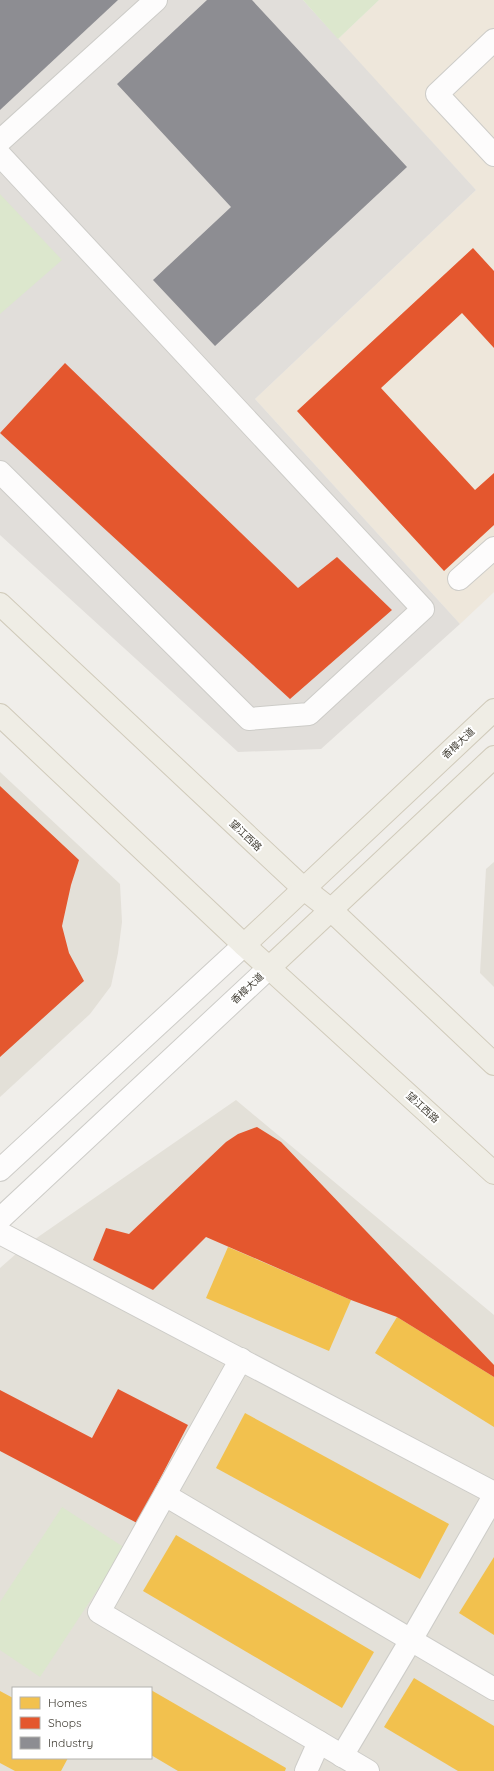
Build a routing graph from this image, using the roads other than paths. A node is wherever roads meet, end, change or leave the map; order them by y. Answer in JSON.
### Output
{"nodes":[{"id":1,"x":156,"y":0,"type":"edge"},
{"id":2,"x":494,"y":40,"type":"edge"},
{"id":3,"x":0,"y":140,"type":"edge"},
{"id":4,"x":0,"y":155,"type":"edge"},
{"id":5,"x":494,"y":155,"type":"edge"},
{"id":6,"x":0,"y":472,"type":"edge"},
{"id":7,"x":494,"y":548,"type":"edge"},
{"id":8,"x":459,"y":579,"type":"dead end"},
{"id":9,"x":0,"y":604,"type":"edge"},
{"id":10,"x":494,"y":710,"type":"edge"},
{"id":11,"x":0,"y":715,"type":"edge"},
{"id":12,"x":494,"y":757,"type":"edge"},
{"id":13,"x":303,"y":888,"type":"junction"},
{"id":14,"x":330,"y":910,"type":"junction"},
{"id":15,"x":244,"y":945,"type":"junction"},
{"id":16,"x":270,"y":967,"type":"junction"},
{"id":17,"x":494,"y":1064,"type":"edge"},
{"id":18,"x":0,"y":1170,"type":"edge"},
{"id":19,"x":494,"y":1173,"type":"edge"},
{"id":20,"x":0,"y":1219,"type":"edge"},
{"id":21,"x":0,"y":1233,"type":"edge"},
{"id":22,"x":241,"y":1359,"type":"junction"},
{"id":23,"x":494,"y":1493,"type":"edge"},
{"id":24,"x":165,"y":1495,"type":"junction"},
{"id":25,"x":494,"y":1496,"type":"edge"},
{"id":26,"x":411,"y":1640,"type":"junction"},
{"id":27,"x":494,"y":1689,"type":"edge"},
{"id":28,"x":319,"y":1742,"type":"junction"},
{"id":29,"x":342,"y":1756,"type":"junction"},
{"id":30,"x":306,"y":1771,"type":"edge"},
{"id":31,"x":368,"y":1771,"type":"edge"}],
"edges":[{"from":1,"to":3,"type":"street"},
{"from":2,"to":5,"type":"street"},
{"from":4,"to":6,"type":"street"},
{"from":7,"to":8,"type":"street"},
{"from":9,"to":13,"type":"main road","name":"望江西路"},
{"from":10,"to":13,"type":"main road","name":"香樟大道"},
{"from":11,"to":15,"type":"main road","name":"望江西路"},
{"from":12,"to":14,"type":"main road","name":"香樟大道"},
{"from":13,"to":14,"type":"main road","name":"望江西路"},
{"from":13,"to":15,"type":"main road","name":"香樟大道"},
{"from":14,"to":16,"type":"main road","name":"香樟大道"},
{"from":14,"to":17,"type":"main road","name":"望江西路"},
{"from":15,"to":16,"type":"main road","name":"望江西路"},
{"from":15,"to":18,"type":"street","name":"香樟大道"},
{"from":16,"to":19,"type":"main road","name":"望江西路"},
{"from":16,"to":20,"type":"street","name":"香樟大道"},
{"from":21,"to":22,"type":"street"},
{"from":22,"to":23,"type":"street"},
{"from":22,"to":24,"type":"street"},
{"from":24,"to":26,"type":"street"},
{"from":24,"to":28,"type":"street"},
{"from":25,"to":26,"type":"street"},
{"from":26,"to":27,"type":"street"},
{"from":26,"to":29,"type":"street"},
{"from":28,"to":29,"type":"street"},
{"from":28,"to":30,"type":"street"},
{"from":29,"to":31,"type":"street"}]}
